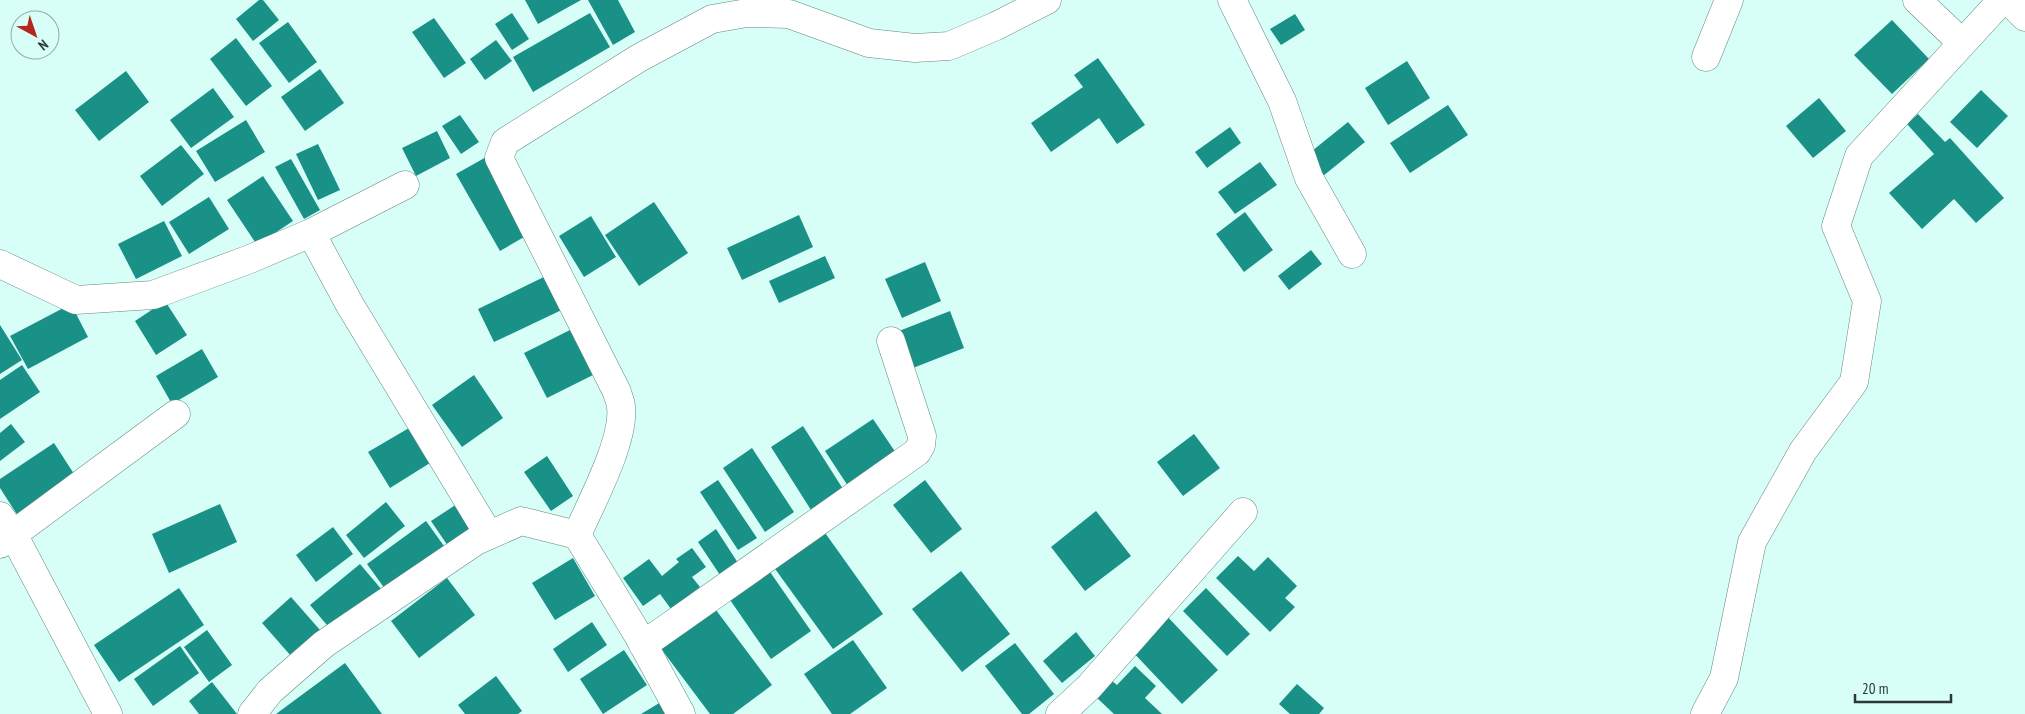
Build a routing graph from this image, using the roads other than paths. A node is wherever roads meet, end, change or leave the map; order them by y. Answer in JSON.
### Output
{"nodes":[{"id":1,"x":1047,"y":0,"type":"edge"},
{"id":2,"x":1232,"y":0,"type":"edge"},
{"id":3,"x":1729,"y":0,"type":"edge"},
{"id":4,"x":1917,"y":0,"type":"edge"},
{"id":5,"x":2002,"y":0,"type":"edge"},
{"id":6,"x":2008,"y":0,"type":"edge"},
{"id":7,"x":2025,"y":17,"type":"edge"},
{"id":8,"x":1962,"y":43,"type":"junction"},
{"id":9,"x":1706,"y":57,"type":"dead end"},
{"id":10,"x":405,"y":185,"type":"dead end"},
{"id":11,"x":311,"y":233,"type":"junction"},
{"id":12,"x":1352,"y":254,"type":"dead end"},
{"id":13,"x":0,"y":264,"type":"edge"},
{"id":14,"x":891,"y":342,"type":"dead end"},
{"id":15,"x":176,"y":414,"type":"dead end"},
{"id":16,"x":1244,"y":512,"type":"dead end"},
{"id":17,"x":4,"y":531,"type":"edge"},
{"id":18,"x":489,"y":535,"type":"junction"},
{"id":19,"x":577,"y":535,"type":"junction"},
{"id":20,"x":643,"y":645,"type":"junction"},
{"id":21,"x":108,"y":714,"type":"edge"},
{"id":22,"x":252,"y":714,"type":"edge"},
{"id":23,"x":681,"y":714,"type":"edge"},
{"id":24,"x":1060,"y":714,"type":"edge"},
{"id":25,"x":1704,"y":714,"type":"edge"}],
"edges":[{"from":1,"to":19,"type":"street"},
{"from":2,"to":12,"type":"street"},
{"from":3,"to":9,"type":"street"},
{"from":4,"to":8,"type":"street"},
{"from":5,"to":8,"type":"street"},
{"from":6,"to":7,"type":"street"},
{"from":8,"to":25,"type":"street"},
{"from":10,"to":11,"type":"street"},
{"from":11,"to":13,"type":"street"},
{"from":11,"to":18,"type":"street"},
{"from":14,"to":20,"type":"street"},
{"from":15,"to":17,"type":"street"},
{"from":16,"to":24,"type":"street"},
{"from":17,"to":21,"type":"street"},
{"from":18,"to":19,"type":"street"},
{"from":18,"to":22,"type":"street"},
{"from":19,"to":20,"type":"street"},
{"from":20,"to":23,"type":"street"}]}
